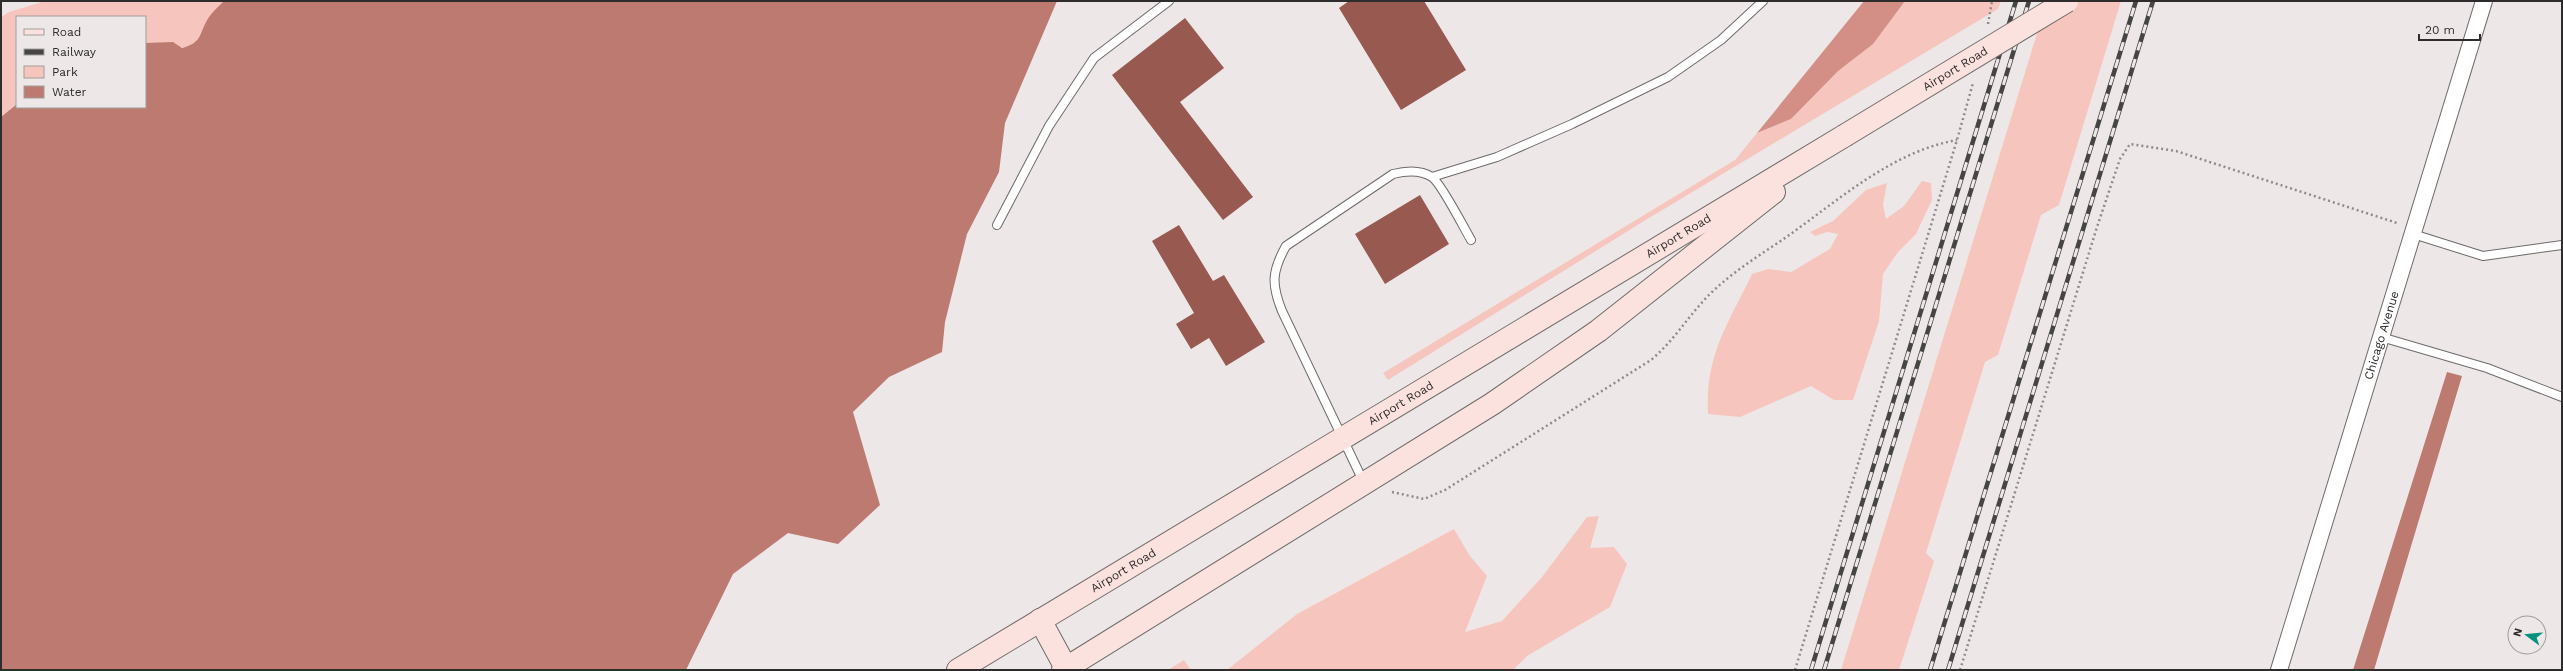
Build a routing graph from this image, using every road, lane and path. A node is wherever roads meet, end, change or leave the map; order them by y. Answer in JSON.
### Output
{"nodes":[{"id":1,"x":1169,"y":1,"type":"edge"},
{"id":2,"x":1763,"y":1,"type":"edge"},
{"id":3,"x":1992,"y":1,"type":"edge"},
{"id":4,"x":2067,"y":1,"type":"edge"},
{"id":5,"x":2484,"y":1,"type":"edge"},
{"id":6,"x":1987,"y":28,"type":"dead end"},
{"id":7,"x":1974,"y":79,"type":"dead end"},
{"id":8,"x":1844,"y":136,"type":"junction"},
{"id":9,"x":1958,"y":140,"type":"junction"},
{"id":10,"x":1432,"y":177,"type":"junction"},
{"id":11,"x":997,"y":225,"type":"dead end"},
{"id":12,"x":2414,"y":231,"type":"junction"},
{"id":13,"x":1471,"y":240,"type":"dead end"},
{"id":14,"x":2562,"y":245,"type":"edge"},
{"id":15,"x":2381,"y":337,"type":"junction"},
{"id":16,"x":2562,"y":397,"type":"edge"},
{"id":17,"x":1342,"y":439,"type":"junction"},
{"id":18,"x":1365,"y":483,"type":"junction"},
{"id":19,"x":1040,"y":620,"type":"junction"},
{"id":20,"x":1065,"y":669,"type":"edge"},
{"id":21,"x":958,"y":670,"type":"edge"},
{"id":22,"x":1795,"y":670,"type":"edge"},
{"id":23,"x":1960,"y":670,"type":"edge"},
{"id":24,"x":2279,"y":670,"type":"edge"}],
"edges":[{"from":1,"to":11,"type":"lane"},
{"from":2,"to":10,"type":"lane"},
{"from":3,"to":6,"type":"path"},
{"from":4,"to":8,"type":"main road","name":"Airport Road","bridge":true},
{"from":5,"to":12,"type":"street","name":"Chicago Avenue"},
{"from":7,"to":9,"type":"path"},
{"from":8,"to":17,"type":"main road","name":"Airport Road"},
{"from":8,"to":18,"type":"main road","name":"Airport Road"},
{"from":9,"to":18,"type":"path"},
{"from":9,"to":22,"type":"path"},
{"from":10,"to":13,"type":"lane"},
{"from":10,"to":17,"type":"lane"},
{"from":12,"to":14,"type":"lane"},
{"from":12,"to":15,"type":"street","name":"Chicago Avenue"},
{"from":12,"to":23,"type":"path"},
{"from":15,"to":16,"type":"lane"},
{"from":15,"to":24,"type":"street","name":"Chicago Avenue"},
{"from":17,"to":18,"type":"lane"},
{"from":17,"to":19,"type":"main road","name":"Airport Road"},
{"from":18,"to":20,"type":"main road","name":"Airport Road"},
{"from":19,"to":20,"type":"main road"},
{"from":19,"to":21,"type":"main road","name":"Airport Road"}]}
